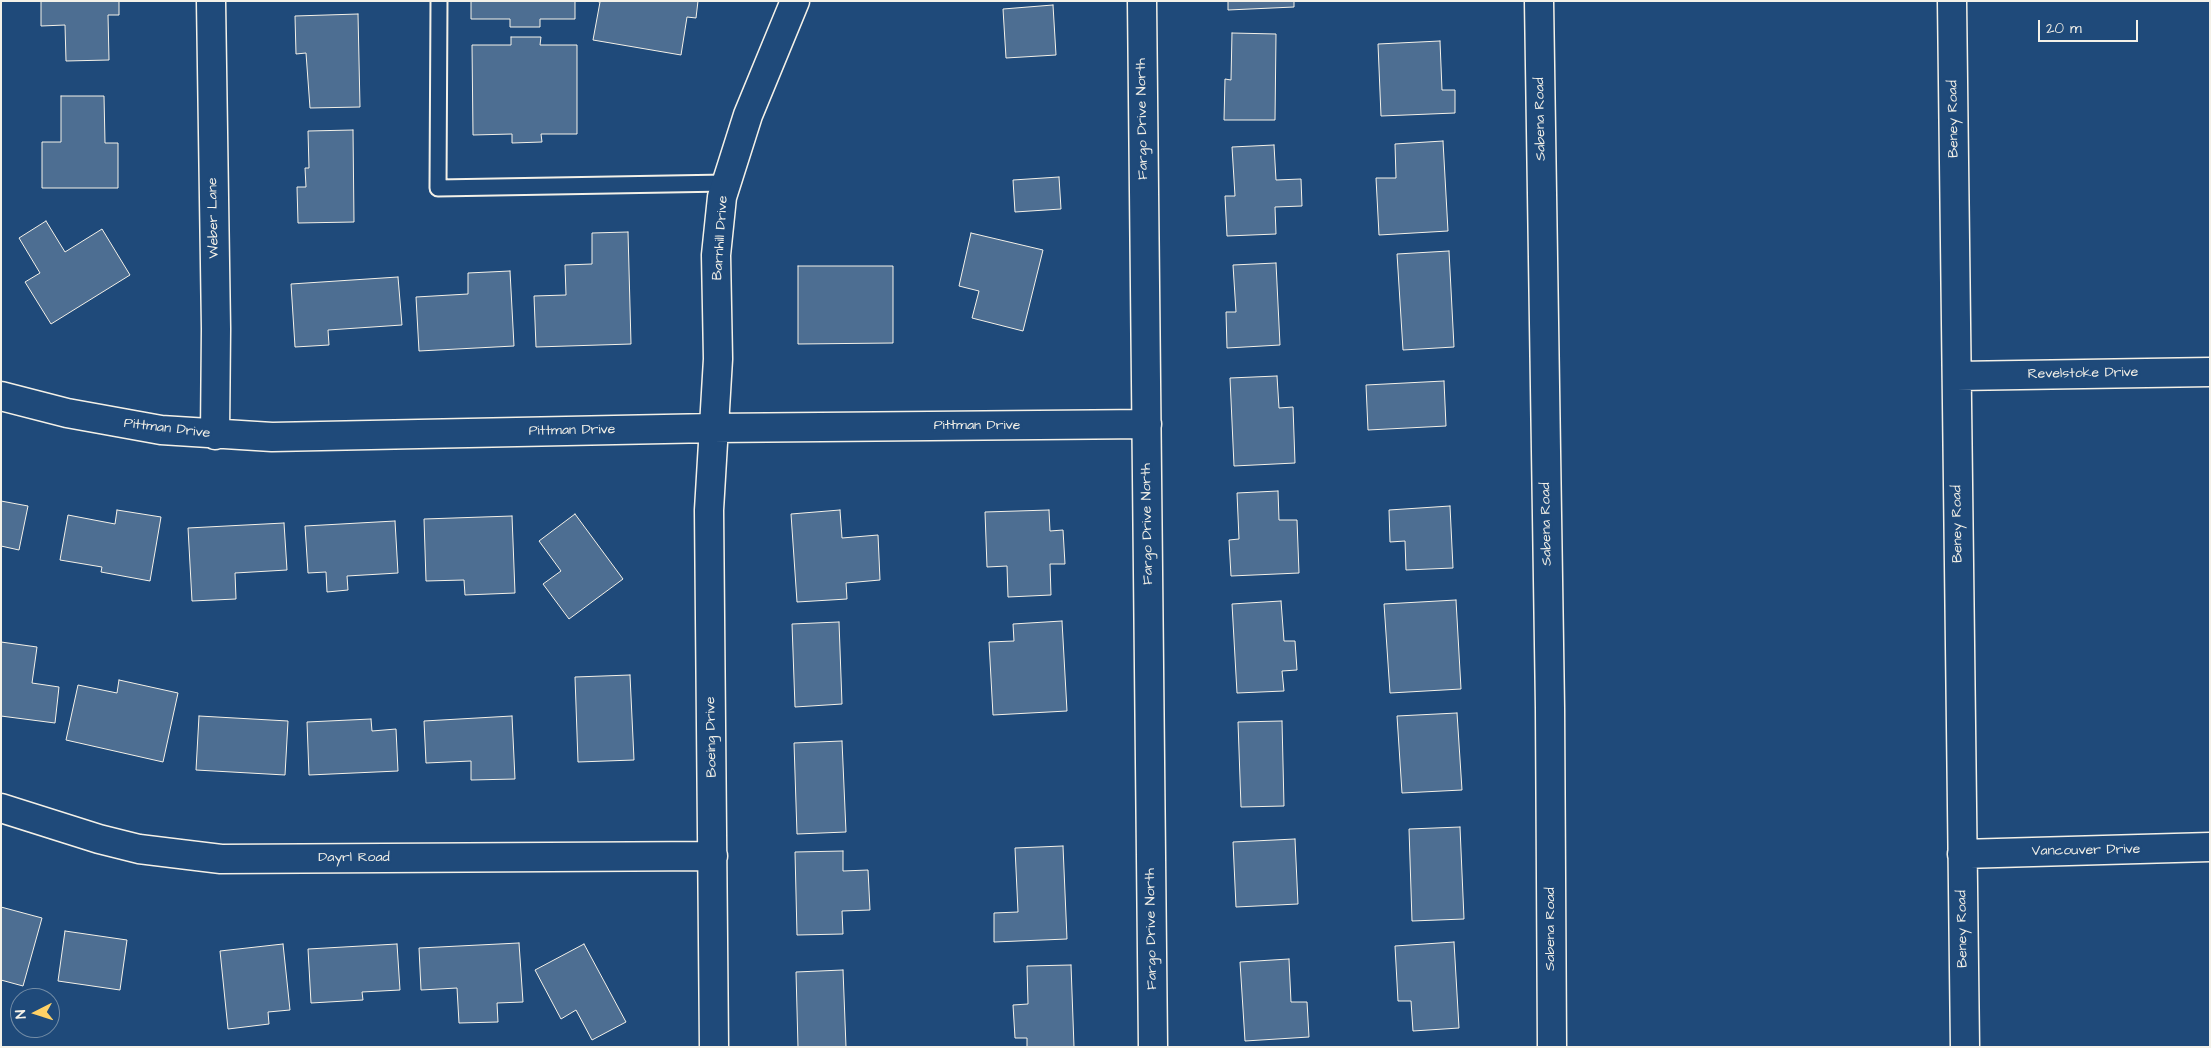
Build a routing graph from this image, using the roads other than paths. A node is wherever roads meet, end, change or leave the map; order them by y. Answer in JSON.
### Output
{"nodes":[{"id":1,"x":211,"y":1,"type":"edge"},
{"id":2,"x":439,"y":1,"type":"edge"},
{"id":3,"x":796,"y":1,"type":"edge"},
{"id":4,"x":1142,"y":1,"type":"edge"},
{"id":5,"x":1539,"y":1,"type":"edge"},
{"id":6,"x":1952,"y":1,"type":"edge"},
{"id":7,"x":726,"y":183,"type":"junction"},
{"id":8,"x":2210,"y":372,"type":"edge"},
{"id":9,"x":1957,"y":376,"type":"junction"},
{"id":10,"x":1,"y":396,"type":"edge"},
{"id":11,"x":1146,"y":424,"type":"junction"},
{"id":12,"x":713,"y":428,"type":"junction"},
{"id":13,"x":215,"y":435,"type":"junction"},
{"id":14,"x":1,"y":808,"type":"edge"},
{"id":15,"x":2210,"y":847,"type":"edge"},
{"id":16,"x":1962,"y":854,"type":"junction"},
{"id":17,"x":713,"y":856,"type":"junction"},
{"id":18,"x":714,"y":1047,"type":"edge"},
{"id":19,"x":1153,"y":1047,"type":"edge"},
{"id":20,"x":1552,"y":1047,"type":"edge"},
{"id":21,"x":1965,"y":1047,"type":"edge"}],
"edges":[{"from":1,"to":13,"type":"street","name":"Weber Lane"},
{"from":2,"to":7,"type":"lane"},
{"from":3,"to":7,"type":"street","name":"Barnhill Drive"},
{"from":4,"to":11,"type":"street","name":"Fargo Drive North"},
{"from":5,"to":20,"type":"street","name":"Sabena Road"},
{"from":6,"to":9,"type":"street","name":"Beney Road"},
{"from":7,"to":12,"type":"street","name":"Barnhill Drive"},
{"from":8,"to":9,"type":"street","name":"Revelstoke Drive"},
{"from":9,"to":16,"type":"street","name":"Beney Road"},
{"from":10,"to":13,"type":"street","name":"Pittman Drive"},
{"from":11,"to":12,"type":"street","name":"Pittman Drive"},
{"from":11,"to":19,"type":"street","name":"Fargo Drive North"},
{"from":12,"to":13,"type":"street","name":"Pittman Drive"},
{"from":12,"to":17,"type":"street","name":"Boeing Drive"},
{"from":14,"to":17,"type":"street","name":"Dayrl Road"},
{"from":15,"to":16,"type":"street","name":"Vancouver Drive"},
{"from":16,"to":21,"type":"street","name":"Beney Road"},
{"from":17,"to":18,"type":"street","name":"Boeing Drive"}]}
